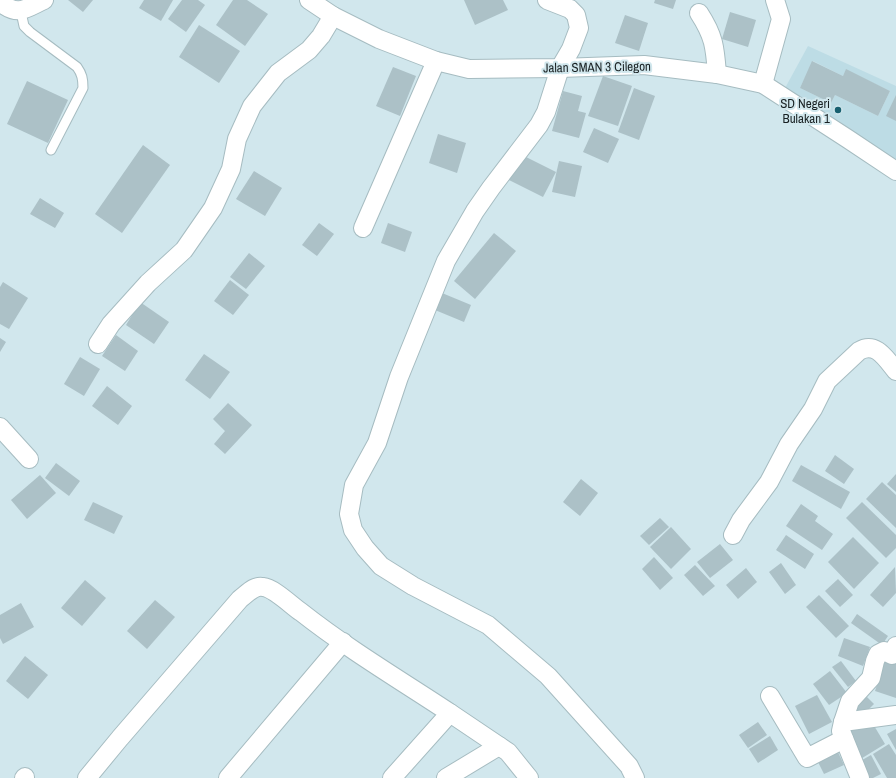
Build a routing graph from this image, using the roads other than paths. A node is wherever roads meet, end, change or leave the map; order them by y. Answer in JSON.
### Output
{"nodes":[{"id":1,"x":44,"y":0,"type":"edge"},
{"id":2,"x":309,"y":0,"type":"edge"},
{"id":3,"x":547,"y":0,"type":"edge"},
{"id":4,"x":775,"y":0,"type":"edge"},
{"id":5,"x":0,"y":2,"type":"edge"},
{"id":6,"x":21,"y":12,"type":"junction"},
{"id":7,"x":699,"y":13,"type":"dead end"},
{"id":8,"x":333,"y":16,"type":"junction"},
{"id":9,"x":436,"y":62,"type":"junction"},
{"id":10,"x":560,"y":68,"type":"junction"},
{"id":11,"x":718,"y":74,"type":"junction"},
{"id":12,"x":763,"y":84,"type":"junction"},
{"id":13,"x":52,"y":150,"type":"dead end"},
{"id":14,"x":896,"y":171,"type":"edge"},
{"id":15,"x":363,"y":228,"type":"dead end"},
{"id":16,"x":98,"y":344,"type":"dead end"},
{"id":17,"x":896,"y":371,"type":"edge"},
{"id":18,"x":0,"y":427,"type":"edge"},
{"id":19,"x":29,"y":459,"type":"dead end"},
{"id":20,"x":733,"y":535,"type":"dead end"},
{"id":21,"x":343,"y":642,"type":"junction"},
{"id":22,"x":896,"y":646,"type":"edge"},
{"id":23,"x":770,"y":696,"type":"dead end"},
{"id":24,"x":450,"y":713,"type":"junction"},
{"id":25,"x":896,"y":715,"type":"edge"},
{"id":26,"x":843,"y":730,"type":"junction"},
{"id":27,"x":499,"y":746,"type":"junction"},
{"id":28,"x":87,"y":778,"type":"edge"},
{"id":29,"x":228,"y":778,"type":"edge"},
{"id":30,"x":392,"y":778,"type":"edge"},
{"id":31,"x":446,"y":778,"type":"edge"},
{"id":32,"x":529,"y":778,"type":"edge"},
{"id":33,"x":635,"y":778,"type":"edge"},
{"id":34,"x":860,"y":778,"type":"edge"}],
"edges":[{"from":1,"to":6,"type":"street"},
{"from":2,"to":8,"type":"street","name":"Jalan SMAN 3 Cilegon"},
{"from":3,"to":10,"type":"street"},
{"from":4,"to":12,"type":"street"},
{"from":5,"to":6,"type":"street"},
{"from":6,"to":13,"type":"lane"},
{"from":7,"to":11,"type":"street"},
{"from":8,"to":9,"type":"street","name":"Jalan SMAN 3 Cilegon"},
{"from":8,"to":16,"type":"street"},
{"from":9,"to":10,"type":"street","name":"Jalan SMAN 3 Cilegon"},
{"from":9,"to":15,"type":"street"},
{"from":10,"to":11,"type":"street","name":"Jalan SMAN 3 Cilegon"},
{"from":10,"to":33,"type":"street"},
{"from":11,"to":12,"type":"street","name":"Jalan SMAN 3 Cilegon"},
{"from":12,"to":14,"type":"street","name":"Jalan SMAN 3 Cilegon"},
{"from":17,"to":20,"type":"street"},
{"from":18,"to":19,"type":"street"},
{"from":21,"to":24,"type":"street"},
{"from":21,"to":28,"type":"street"},
{"from":21,"to":29,"type":"street"},
{"from":22,"to":26,"type":"street"},
{"from":23,"to":26,"type":"street"},
{"from":24,"to":27,"type":"street"},
{"from":24,"to":30,"type":"street"},
{"from":25,"to":26,"type":"street"},
{"from":26,"to":34,"type":"street"},
{"from":27,"to":31,"type":"street"},
{"from":27,"to":32,"type":"street"}]}
